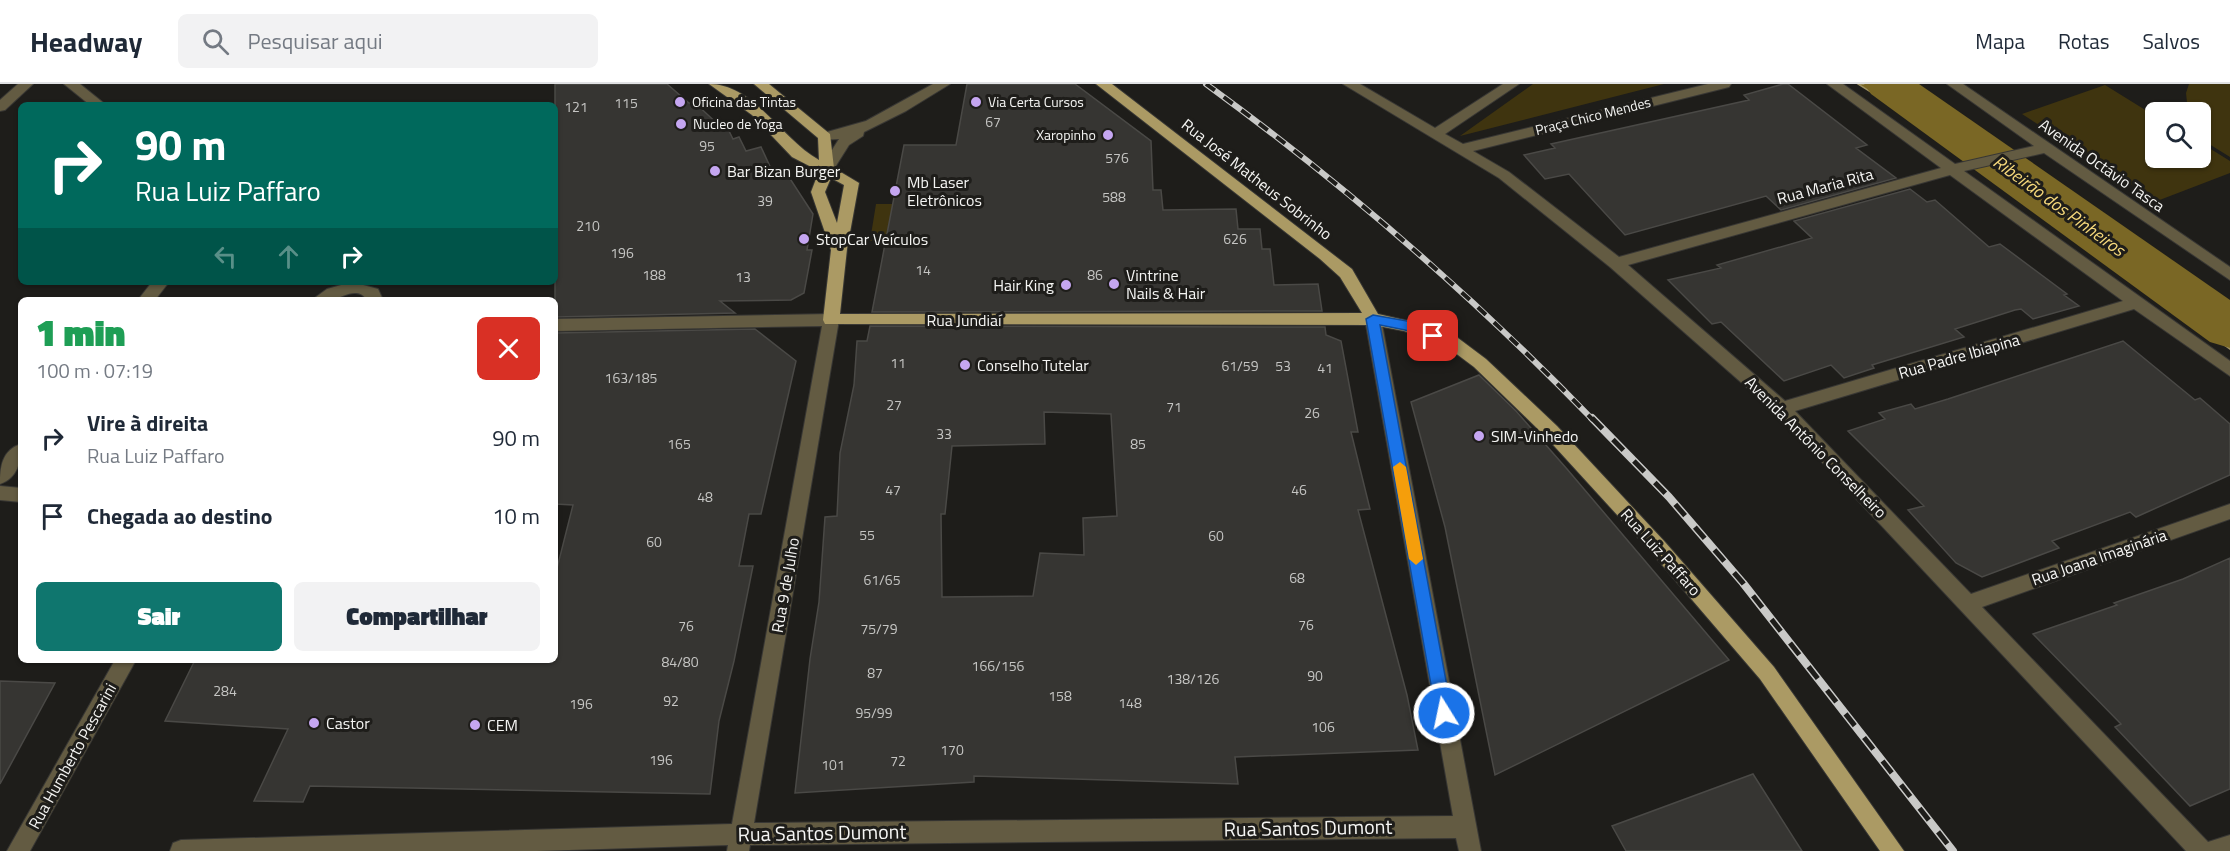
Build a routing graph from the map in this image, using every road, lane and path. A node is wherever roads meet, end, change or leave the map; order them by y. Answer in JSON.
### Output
{"nodes":[{"id":1,"x":26,"y":84,"type":"edge"},
{"id":2,"x":71,"y":84,"type":"edge"},
{"id":3,"x":716,"y":84,"type":"edge"},
{"id":4,"x":760,"y":84,"type":"edge"},
{"id":5,"x":943,"y":84,"type":"edge"},
{"id":6,"x":1103,"y":84,"type":"edge"},
{"id":7,"x":1350,"y":84,"type":"edge"},
{"id":8,"x":1512,"y":84,"type":"edge"},
{"id":9,"x":1724,"y":84,"type":"edge"},
{"id":10,"x":1834,"y":84,"type":"edge"},
{"id":11,"x":1954,"y":84,"type":"edge"},
{"id":12,"x":95,"y":102,"type":"edge"},
{"id":13,"x":0,"y":107,"type":"edge"},
{"id":14,"x":882,"y":118,"type":"junction"},
{"id":15,"x":1435,"y":135,"type":"junction"},
{"id":16,"x":825,"y":137,"type":"junction"},
{"id":17,"x":1462,"y":148,"type":"junction"},
{"id":18,"x":2045,"y":148,"type":"junction"},
{"id":19,"x":827,"y":169,"type":"junction"},
{"id":20,"x":1952,"y":170,"type":"junction"},
{"id":21,"x":838,"y":249,"type":"junction"},
{"id":22,"x":1616,"y":263,"type":"junction"},
{"id":23,"x":2230,"y":275,"type":"edge"},
{"id":24,"x":158,"y":285,"type":"edge"},
{"id":25,"x":325,"y":292,"type":"edge"},
{"id":26,"x":148,"y":297,"type":"edge"},
{"id":27,"x":374,"y":297,"type":"edge"},
{"id":28,"x":2136,"y":303,"type":"junction"},
{"id":29,"x":1373,"y":319,"type":"junction"},
{"id":30,"x":831,"y":320,"type":"junction"},
{"id":31,"x":558,"y":325,"type":"edge"},
{"id":32,"x":2230,"y":370,"type":"edge"},
{"id":33,"x":1782,"y":408,"type":"junction"},
{"id":34,"x":18,"y":455,"type":"edge"},
{"id":35,"x":0,"y":477,"type":"edge"},
{"id":36,"x":0,"y":493,"type":"edge"},
{"id":37,"x":18,"y":495,"type":"edge"},
{"id":38,"x":2230,"y":511,"type":"edge"},
{"id":39,"x":1969,"y":603,"type":"junction"},
{"id":40,"x":124,"y":663,"type":"edge"},
{"id":41,"x":1464,"y":826,"type":"junction"},
{"id":42,"x":740,"y":842,"type":"edge"},
{"id":43,"x":2230,"y":846,"type":"edge"},
{"id":44,"x":18,"y":851,"type":"edge"},
{"id":45,"x":181,"y":851,"type":"edge"},
{"id":46,"x":1470,"y":851,"type":"edge"},
{"id":47,"x":1893,"y":851,"type":"edge"},
{"id":48,"x":2201,"y":851,"type":"edge"},
{"id":49,"x":2213,"y":851,"type":"edge"}],
"edges":[{"from":1,"to":13,"type":"street"},
{"from":2,"to":12,"type":"street"},
{"from":3,"to":19,"type":"main road"},
{"from":4,"to":16,"type":"main road"},
{"from":5,"to":14,"type":"street"},
{"from":6,"to":29,"type":"main road","name":"Rua José Matheus Sobrinho"},
{"from":7,"to":15,"type":"street","name":"Avenida Antônio Conselheiro"},
{"from":8,"to":15,"type":"street"},
{"from":9,"to":17,"type":"street","name":"Praça Chico Mendes"},
{"from":10,"to":20,"type":"street"},
{"from":11,"to":18,"type":"street","name":"Avenida Octávio Tasca"},
{"from":14,"to":16,"type":"street"},
{"from":14,"to":19,"type":"street"},
{"from":15,"to":17,"type":"street","name":"Avenida Antônio Conselheiro"},
{"from":16,"to":19,"type":"main road"},
{"from":17,"to":22,"type":"street","name":"Avenida Antônio Conselheiro"},
{"from":18,"to":20,"type":"street","name":"Rua Maria Rita"},
{"from":18,"to":23,"type":"street","name":"Avenida Octávio Tasca"},
{"from":19,"to":21,"type":"main road"},
{"from":19,"to":21,"type":"main road"},
{"from":20,"to":22,"type":"street","name":"Rua Maria Rita"},
{"from":20,"to":28,"type":"street"},
{"from":21,"to":30,"type":"main road"},
{"from":22,"to":33,"type":"street","name":"Avenida Antônio Conselheiro"},
{"from":24,"to":26,"type":"street"},
{"from":25,"to":27,"type":"street"},
{"from":28,"to":32,"type":"street"},
{"from":28,"to":33,"type":"street","name":"Rua Padre Ibiapina"},
{"from":29,"to":30,"type":"main road","name":"Rua Jundiaí"},
{"from":29,"to":41,"type":"street"},
{"from":29,"to":47,"type":"main road","name":"Rua Luiz Paffaro"},
{"from":30,"to":31,"type":"street","name":"Rua Jundiaí"},
{"from":30,"to":42,"type":"street","name":"Rua 9 de Julho"},
{"from":33,"to":39,"type":"street","name":"Avenida Antônio Conselheiro"},
{"from":34,"to":35,"type":"street"},
{"from":36,"to":37,"type":"street"},
{"from":38,"to":39,"type":"street","name":"Rua Joana Imaginária"},
{"from":39,"to":48,"type":"street","name":"Avenida Antônio Conselheiro"},
{"from":40,"to":44,"type":"street","name":"Rua Humberto Pescarini"},
{"from":41,"to":42,"type":"street","name":"Rua Santos Dumont"},
{"from":41,"to":46,"type":"street"},
{"from":42,"to":45,"type":"street","name":"Rua Santos Dumont"},
{"from":43,"to":49,"type":"street"}]}
